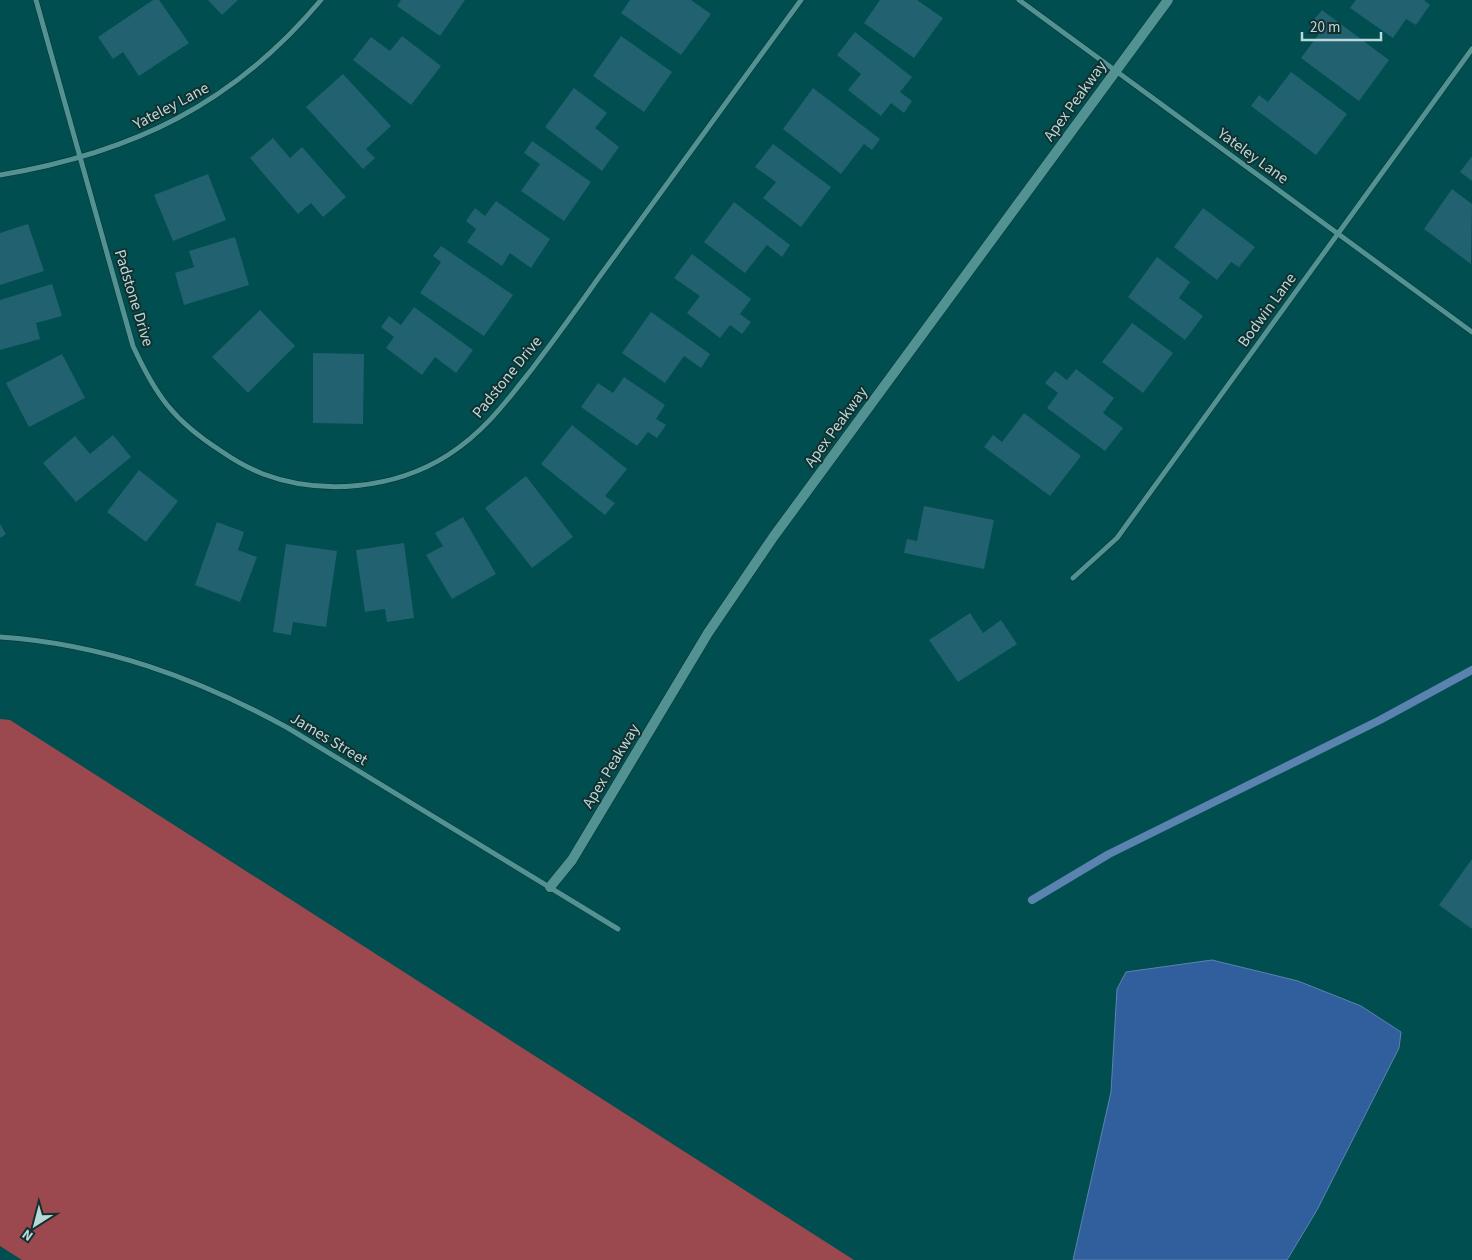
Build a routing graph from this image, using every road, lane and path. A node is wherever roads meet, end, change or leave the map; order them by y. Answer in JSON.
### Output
{"nodes":[{"id":1,"x":36,"y":0,"type":"edge"},
{"id":2,"x":321,"y":0,"type":"edge"},
{"id":3,"x":801,"y":0,"type":"edge"},
{"id":4,"x":1019,"y":0,"type":"edge"},
{"id":5,"x":1168,"y":0,"type":"edge"},
{"id":6,"x":1472,"y":48,"type":"edge"},
{"id":7,"x":1116,"y":70,"type":"junction"},
{"id":8,"x":80,"y":157,"type":"junction"},
{"id":9,"x":0,"y":175,"type":"edge"},
{"id":10,"x":1338,"y":233,"type":"junction"},
{"id":11,"x":1472,"y":332,"type":"edge"},
{"id":12,"x":1073,"y":578,"type":"dead end"},
{"id":13,"x":0,"y":637,"type":"edge"},
{"id":14,"x":550,"y":887,"type":"junction"},
{"id":15,"x":618,"y":929,"type":"dead end"}],
"edges":[{"from":1,"to":8,"type":"street","name":"Padstone Drive"},
{"from":2,"to":8,"type":"street","name":"Yateley Lane"},
{"from":3,"to":8,"type":"street","name":"Padstone Drive"},
{"from":4,"to":7,"type":"street","name":"Yateley Lane"},
{"from":5,"to":7,"type":"main road","name":"Apex Peakway"},
{"from":6,"to":10,"type":"street","name":"Bodwin Lane"},
{"from":7,"to":10,"type":"street","name":"Yateley Lane"},
{"from":7,"to":14,"type":"main road","name":"Apex Peakway"},
{"from":8,"to":9,"type":"street","name":"Yateley Lane"},
{"from":10,"to":11,"type":"street","name":"Yateley Lane"},
{"from":10,"to":12,"type":"street","name":"Bodwin Lane"},
{"from":13,"to":14,"type":"street","name":"James Street"},
{"from":14,"to":15,"type":"street","name":"James Street"}]}
